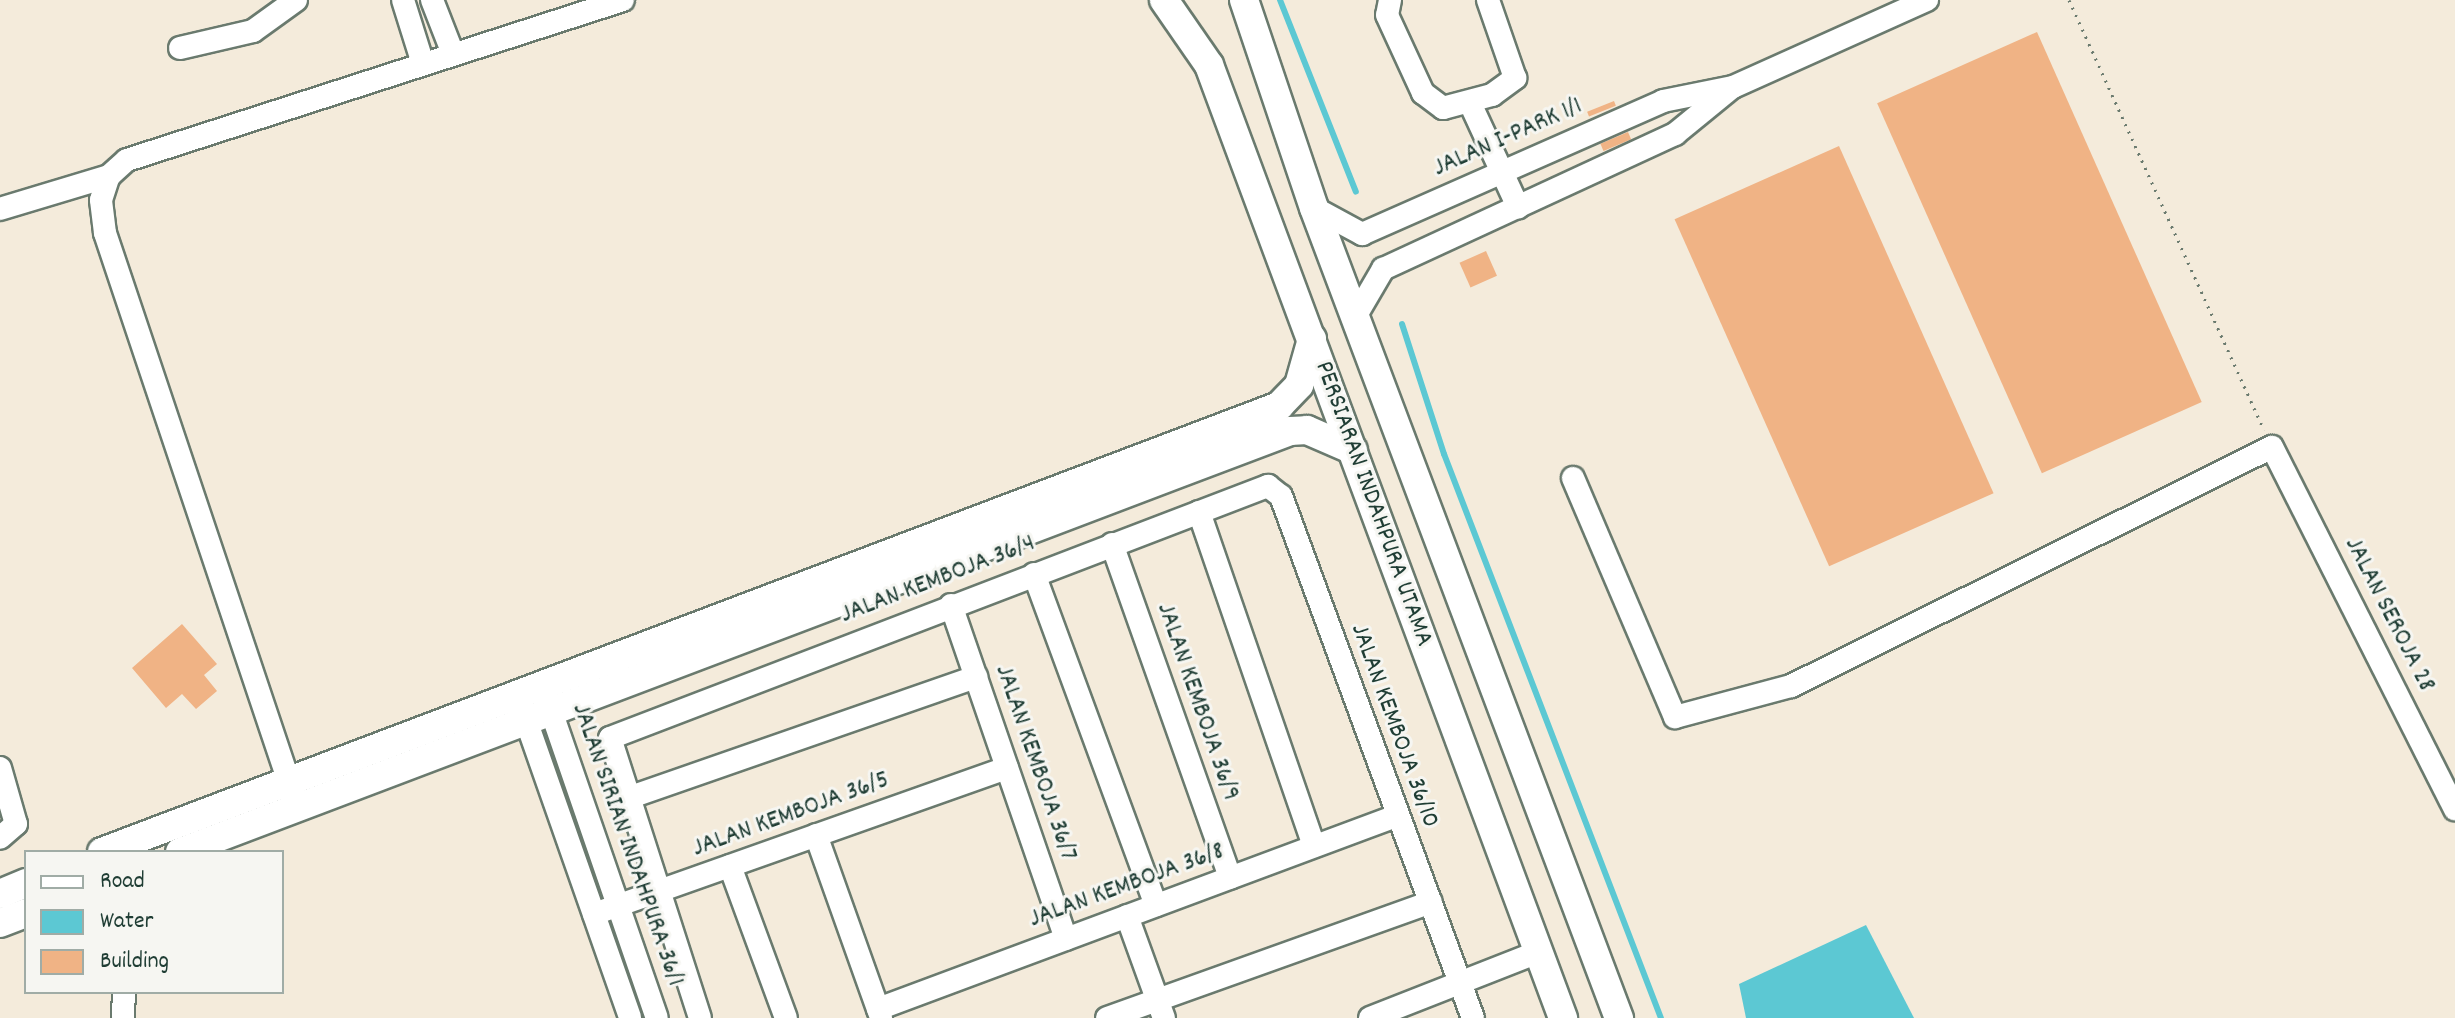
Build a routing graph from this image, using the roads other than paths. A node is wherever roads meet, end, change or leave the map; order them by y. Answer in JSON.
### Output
{"nodes":[{"id":1,"x":296,"y":0,"type":"edge"},
{"id":2,"x":403,"y":0,"type":"edge"},
{"id":3,"x":432,"y":0,"type":"edge"},
{"id":4,"x":623,"y":0,"type":"edge"},
{"id":5,"x":1164,"y":0,"type":"edge"},
{"id":6,"x":1244,"y":0,"type":"edge"},
{"id":7,"x":1390,"y":0,"type":"edge"},
{"id":8,"x":1488,"y":0,"type":"edge"},
{"id":9,"x":1927,"y":0,"type":"edge"},
{"id":10,"x":1898,"y":6,"type":"edge"},
{"id":11,"x":180,"y":48,"type":"dead end"},
{"id":12,"x":453,"y":54,"type":"junction"},
{"id":13,"x":423,"y":64,"type":"junction"},
{"id":14,"x":1733,"y":87,"type":"junction"},
{"id":15,"x":1470,"y":103,"type":"junction"},
{"id":16,"x":1502,"y":171,"type":"junction"},
{"id":17,"x":109,"y":176,"type":"junction"},
{"id":18,"x":1518,"y":207,"type":"junction"},
{"id":19,"x":1314,"y":208,"type":"junction"},
{"id":20,"x":0,"y":209,"type":"edge"},
{"id":21,"x":1355,"y":317,"type":"junction"},
{"id":22,"x":1312,"y":339,"type":"junction"},
{"id":23,"x":1353,"y":450,"type":"junction"},
{"id":24,"x":1573,"y":478,"type":"dead end"},
{"id":25,"x":1277,"y":487,"type":"joint"},
{"id":26,"x":1199,"y":512,"type":"junction"},
{"id":27,"x":1112,"y":544,"type":"junction"},
{"id":28,"x":1034,"y":574,"type":"junction"},
{"id":29,"x":951,"y":605,"type":"junction"},
{"id":30,"x":976,"y":677,"type":"junction"},
{"id":31,"x":535,"y":705,"type":"junction"},
{"id":32,"x":0,"y":768,"type":"edge"},
{"id":33,"x":1007,"y":768,"type":"junction"},
{"id":34,"x":288,"y":780,"type":"junction"},
{"id":35,"x":625,"y":799,"type":"junction"},
{"id":36,"x":298,"y":807,"type":"junction"},
{"id":37,"x":2455,"y":809,"type":"edge"},
{"id":38,"x":1396,"y":816,"type":"junction"},
{"id":39,"x":816,"y":835,"type":"junction"},
{"id":40,"x":0,"y":838,"type":"edge"},
{"id":41,"x":1314,"y":846,"type":"junction"},
{"id":42,"x":107,"y":850,"type":"edge"},
{"id":43,"x":185,"y":850,"type":"edge"},
{"id":44,"x":730,"y":866,"type":"junction"},
{"id":45,"x":1230,"y":878,"type":"junction"},
{"id":46,"x":24,"y":884,"type":"edge"},
{"id":47,"x":657,"y":892,"type":"junction"},
{"id":48,"x":0,"y":894,"type":"edge"},
{"id":49,"x":1431,"y":902,"type":"junction"},
{"id":50,"x":1156,"y":905,"type":"junction"},
{"id":51,"x":618,"y":906,"type":"junction"},
{"id":52,"x":24,"y":914,"type":"edge"},
{"id":53,"x":594,"y":914,"type":"junction"},
{"id":54,"x":1127,"y":916,"type":"junction"},
{"id":55,"x":0,"y":923,"type":"edge"},
{"id":56,"x":1066,"y":939,"type":"junction"},
{"id":57,"x":1538,"y":952,"type":"junction"},
{"id":58,"x":1460,"y":983,"type":"junction"},
{"id":59,"x":124,"y":994,"type":"edge"},
{"id":60,"x":1160,"y":1008,"type":"edge"},
{"id":61,"x":880,"y":1014,"type":"edge"},
{"id":62,"x":1379,"y":1016,"type":"edge"},
{"id":63,"x":123,"y":1018,"type":"edge"},
{"id":64,"x":630,"y":1018,"type":"edge"},
{"id":65,"x":657,"y":1018,"type":"edge"},
{"id":66,"x":700,"y":1018,"type":"edge"},
{"id":67,"x":786,"y":1018,"type":"edge"},
{"id":68,"x":1107,"y":1018,"type":"edge"},
{"id":69,"x":1473,"y":1018,"type":"edge"},
{"id":70,"x":1563,"y":1018,"type":"edge"},
{"id":71,"x":1619,"y":1018,"type":"edge"}],
"edges":[{"from":1,"to":11,"type":"street"},
{"from":2,"to":13,"type":"street"},
{"from":3,"to":12,"type":"street"},
{"from":4,"to":12,"type":"street"},
{"from":5,"to":22,"type":"main road","name":"PERSIARAN INDAHPURA UTAMA"},
{"from":6,"to":19,"type":"main road","name":"PERSIARAN INDAHPURA UTAMA"},
{"from":7,"to":15,"type":"street"},
{"from":8,"to":15,"type":"street"},
{"from":9,"to":10,"type":"street","name":"JALAN I-PARK 1/1"},
{"from":10,"to":14,"type":"street","name":"JALAN I-PARK 1/1"},
{"from":12,"to":13,"type":"street"},
{"from":13,"to":17,"type":"street"},
{"from":14,"to":16,"type":"street","name":"JALAN I-PARK 1/1"},
{"from":14,"to":18,"type":"street","name":"JALAN I-PARK 1/1"},
{"from":15,"to":16,"type":"street"},
{"from":16,"to":18,"type":"street"},
{"from":16,"to":19,"type":"street","name":"JALAN I-PARK 1/1"},
{"from":17,"to":20,"type":"street"},
{"from":17,"to":34,"type":"street"},
{"from":18,"to":21,"type":"street","name":"JALAN I-PARK 1/1"},
{"from":19,"to":21,"type":"main road","name":"PERSIARAN INDAHPURA UTAMA"},
{"from":21,"to":71,"type":"main road","name":"PERSIARAN INDAHPURA UTAMA"},
{"from":22,"to":23,"type":"main road","name":"PERSIARAN INDAHPURA UTAMA"},
{"from":22,"to":31,"type":"main road"},
{"from":23,"to":31,"type":"main road"},
{"from":23,"to":57,"type":"main road","name":"PERSIARAN INDAHPURA UTAMA"},
{"from":24,"to":37,"type":"street","name":"JALAN SEROJA 28"},
{"from":25,"to":26,"type":"street","name":"JALAN KEMBOJA 36/4"},
{"from":25,"to":38,"type":"street","name":"JALAN KEMBOJA 36/10"},
{"from":26,"to":27,"type":"street","name":"JALAN KEMBOJA 36/4"},
{"from":26,"to":41,"type":"street"},
{"from":27,"to":28,"type":"street","name":"JALAN KEMBOJA 36/4"},
{"from":27,"to":45,"type":"street","name":"JALAN KEMBOJA 36/9"},
{"from":28,"to":29,"type":"street","name":"JALAN KEMBOJA 36/4"},
{"from":28,"to":50,"type":"street"},
{"from":29,"to":30,"type":"street","name":"JALAN KEMBOJA 36/7"},
{"from":29,"to":35,"type":"street","name":"JALAN KEMBOJA 36/4"},
{"from":30,"to":33,"type":"street","name":"JALAN KEMBOJA 36/7"},
{"from":30,"to":35,"type":"street"},
{"from":31,"to":34,"type":"main road"},
{"from":31,"to":36,"type":"main road"},
{"from":31,"to":51,"type":"street","name":"JALAN SIRIAN INDAHPURA 36/1"},
{"from":31,"to":53,"type":"street","name":"JALAN SIRIAN INDAHPURA 36/1"},
{"from":32,"to":40,"type":"street"},
{"from":33,"to":39,"type":"street","name":"JALAN KEMBOJA 36/5"},
{"from":33,"to":56,"type":"street","name":"JALAN KEMBOJA 36/7"},
{"from":34,"to":36,"type":"street"},
{"from":34,"to":42,"type":"main road"},
{"from":35,"to":47,"type":"street"},
{"from":36,"to":43,"type":"main road"},
{"from":38,"to":41,"type":"street","name":"JALAN KEMBOJA 36/8"},
{"from":38,"to":49,"type":"street","name":"JALAN KEMBOJA 36/10"},
{"from":39,"to":44,"type":"street","name":"JALAN KEMBOJA 36/5"},
{"from":39,"to":61,"type":"street"},
{"from":41,"to":45,"type":"street","name":"JALAN KEMBOJA 36/8"},
{"from":44,"to":47,"type":"street","name":"JALAN KEMBOJA 36/5"},
{"from":44,"to":67,"type":"street"},
{"from":45,"to":50,"type":"street","name":"JALAN KEMBOJA 36/8"},
{"from":46,"to":48,"type":"main road"},
{"from":47,"to":51,"type":"street","name":"JALAN KEMBOJA 36/5"},
{"from":47,"to":66,"type":"street"},
{"from":49,"to":58,"type":"street","name":"JALAN KEMBOJA 36/10"},
{"from":49,"to":60,"type":"street"},
{"from":50,"to":54,"type":"street","name":"JALAN KEMBOJA 36/8"},
{"from":51,"to":53,"type":"street","name":"JALAN KEMBOJA 36/5"},
{"from":51,"to":65,"type":"street","name":"JALAN SIRIAN INDAHPURA 36/1"},
{"from":52,"to":55,"type":"main road"},
{"from":53,"to":64,"type":"street","name":"JALAN SIRIAN INDAHPURA 36/1"},
{"from":54,"to":56,"type":"street","name":"JALAN KEMBOJA 36/8"},
{"from":54,"to":60,"type":"street"},
{"from":56,"to":61,"type":"street","name":"JALAN KEMBOJA 36/8"},
{"from":57,"to":58,"type":"street"},
{"from":57,"to":70,"type":"main road","name":"PERSIARAN INDAHPURA UTAMA"},
{"from":58,"to":62,"type":"street"},
{"from":58,"to":69,"type":"street","name":"JALAN KEMBOJA 36/10"},
{"from":59,"to":63,"type":"street"},
{"from":60,"to":68,"type":"street"}]}
